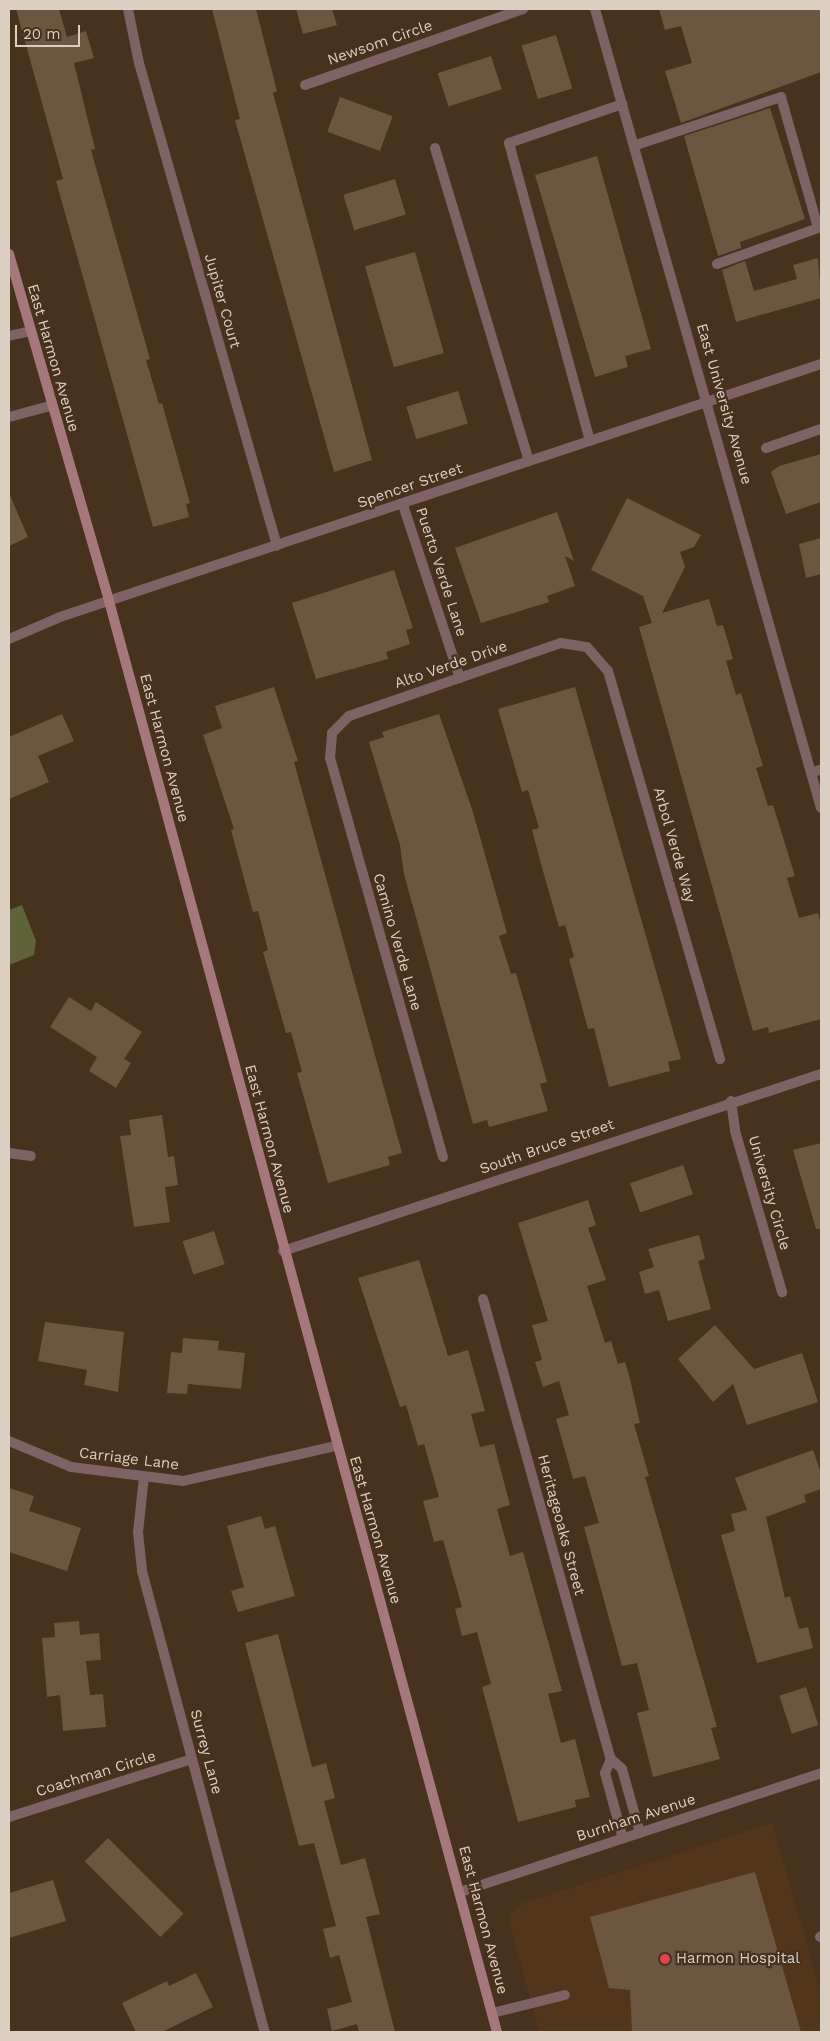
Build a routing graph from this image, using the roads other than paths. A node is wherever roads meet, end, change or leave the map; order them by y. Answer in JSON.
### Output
{"nodes":[{"id":1,"x":128,"y":9,"type":"edge"},
{"id":2,"x":523,"y":9,"type":"edge"},
{"id":3,"x":595,"y":9,"type":"edge"},
{"id":4,"x":305,"y":85,"type":"dead end"},
{"id":5,"x":622,"y":104,"type":"junction"},
{"id":6,"x":636,"y":144,"type":"junction"},
{"id":7,"x":435,"y":148,"type":"dead end"},
{"id":8,"x":820,"y":228,"type":"edge"},
{"id":9,"x":9,"y":254,"type":"edge"},
{"id":10,"x":717,"y":264,"type":"dead end"},
{"id":11,"x":10,"y":268,"type":"edge"},
{"id":12,"x":30,"y":331,"type":"junction"},
{"id":13,"x":9,"y":336,"type":"edge"},
{"id":14,"x":821,"y":364,"type":"edge"},
{"id":15,"x":709,"y":402,"type":"junction"},
{"id":16,"x":50,"y":406,"type":"junction"},
{"id":17,"x":9,"y":417,"type":"edge"},
{"id":18,"x":821,"y":429,"type":"edge"},
{"id":19,"x":590,"y":441,"type":"junction"},
{"id":20,"x":766,"y":448,"type":"dead end"},
{"id":21,"x":529,"y":461,"type":"junction"},
{"id":22,"x":403,"y":505,"type":"junction"},
{"id":23,"x":277,"y":546,"type":"junction"},
{"id":24,"x":109,"y":601,"type":"junction"},
{"id":25,"x":9,"y":639,"type":"edge"},
{"id":26,"x":587,"y":647,"type":"joint"},
{"id":27,"x":460,"y":678,"type":"junction"},
{"id":28,"x":332,"y":733,"type":"joint"},
{"id":29,"x":816,"y":771,"type":"edge"},
{"id":30,"x":821,"y":808,"type":"edge"},
{"id":31,"x":720,"y":1059,"type":"dead end"},
{"id":32,"x":821,"y":1074,"type":"edge"},
{"id":33,"x":731,"y":1101,"type":"junction"},
{"id":34,"x":9,"y":1153,"type":"edge"},
{"id":35,"x":31,"y":1156,"type":"dead end"},
{"id":36,"x":443,"y":1157,"type":"dead end"},
{"id":37,"x":283,"y":1251,"type":"junction"},
{"id":38,"x":782,"y":1292,"type":"dead end"},
{"id":39,"x":483,"y":1299,"type":"dead end"},
{"id":40,"x":9,"y":1441,"type":"edge"},
{"id":41,"x":336,"y":1446,"type":"junction"},
{"id":42,"x":144,"y":1477,"type":"junction"},
{"id":43,"x":192,"y":1759,"type":"junction"},
{"id":44,"x":611,"y":1760,"type":"junction"},
{"id":45,"x":821,"y":1773,"type":"edge"},
{"id":46,"x":9,"y":1817,"type":"edge"},
{"id":47,"x":640,"y":1833,"type":"junction"},
{"id":48,"x":623,"y":1839,"type":"junction"},
{"id":49,"x":460,"y":1892,"type":"junction"},
{"id":50,"x":565,"y":1995,"type":"dead end"},
{"id":51,"x":492,"y":2013,"type":"junction"},
{"id":52,"x":266,"y":2032,"type":"edge"},
{"id":53,"x":497,"y":2032,"type":"edge"}],
"edges":[{"from":1,"to":23,"type":"street","name":"Jupiter Court"},
{"from":2,"to":4,"type":"street","name":"Newsom Circle"},
{"from":3,"to":5,"type":"street","name":"East University Avenue"},
{"from":5,"to":6,"type":"street","name":"East University Avenue"},
{"from":5,"to":19,"type":"street"},
{"from":6,"to":8,"type":"street"},
{"from":6,"to":15,"type":"street","name":"East University Avenue"},
{"from":7,"to":21,"type":"street"},
{"from":8,"to":10,"type":"street"},
{"from":9,"to":11,"type":"main road","name":"East Harmon Avenue"},
{"from":11,"to":12,"type":"main road","name":"East Harmon Avenue"},
{"from":12,"to":13,"type":"street"},
{"from":12,"to":16,"type":"main road","name":"East Harmon Avenue"},
{"from":14,"to":15,"type":"street","name":"Spencer Street"},
{"from":15,"to":19,"type":"street","name":"Spencer Street"},
{"from":15,"to":29,"type":"street","name":"East University Avenue"},
{"from":16,"to":17,"type":"street"},
{"from":16,"to":24,"type":"main road","name":"East Harmon Avenue"},
{"from":18,"to":20,"type":"street"},
{"from":19,"to":21,"type":"street","name":"Spencer Street"},
{"from":21,"to":22,"type":"street","name":"Spencer Street"},
{"from":22,"to":23,"type":"street","name":"Spencer Street"},
{"from":22,"to":27,"type":"street","name":"Puerto Verde Lane"},
{"from":23,"to":24,"type":"street","name":"Spencer Street"},
{"from":24,"to":25,"type":"street","name":"Spencer Street"},
{"from":24,"to":37,"type":"main road","name":"East Harmon Avenue"},
{"from":26,"to":27,"type":"street","name":"Alto Verde Drive"},
{"from":26,"to":31,"type":"street","name":"Arbol Verde Way"},
{"from":27,"to":28,"type":"street","name":"Alto Verde Drive"},
{"from":28,"to":36,"type":"street","name":"Camino Verde Lane"},
{"from":29,"to":30,"type":"street","name":"East University Avenue"},
{"from":32,"to":33,"type":"street","name":"South Bruce Street"},
{"from":33,"to":37,"type":"street","name":"South Bruce Street"},
{"from":33,"to":38,"type":"street","name":"University Circle"},
{"from":34,"to":35,"type":"street"},
{"from":37,"to":41,"type":"main road","name":"East Harmon Avenue"},
{"from":39,"to":44,"type":"street","name":"Heritageoaks Street"},
{"from":40,"to":42,"type":"street","name":"Carriage Lane"},
{"from":41,"to":42,"type":"street","name":"Carriage Lane"},
{"from":41,"to":49,"type":"main road","name":"East Harmon Avenue"},
{"from":42,"to":43,"type":"street","name":"Surrey Lane"},
{"from":43,"to":46,"type":"street","name":"Coachman Circle"},
{"from":43,"to":52,"type":"street","name":"Surrey Lane"},
{"from":44,"to":47,"type":"street","name":"Heritageoaks Street"},
{"from":44,"to":48,"type":"street","name":"Heritageoaks Street"},
{"from":45,"to":47,"type":"street","name":"Burnham Avenue"},
{"from":47,"to":48,"type":"street","name":"Burnham Avenue"},
{"from":48,"to":49,"type":"street","name":"Burnham Avenue"},
{"from":49,"to":51,"type":"main road","name":"East Harmon Avenue"},
{"from":50,"to":51,"type":"street"},
{"from":51,"to":53,"type":"main road","name":"East Harmon Avenue"}]}
